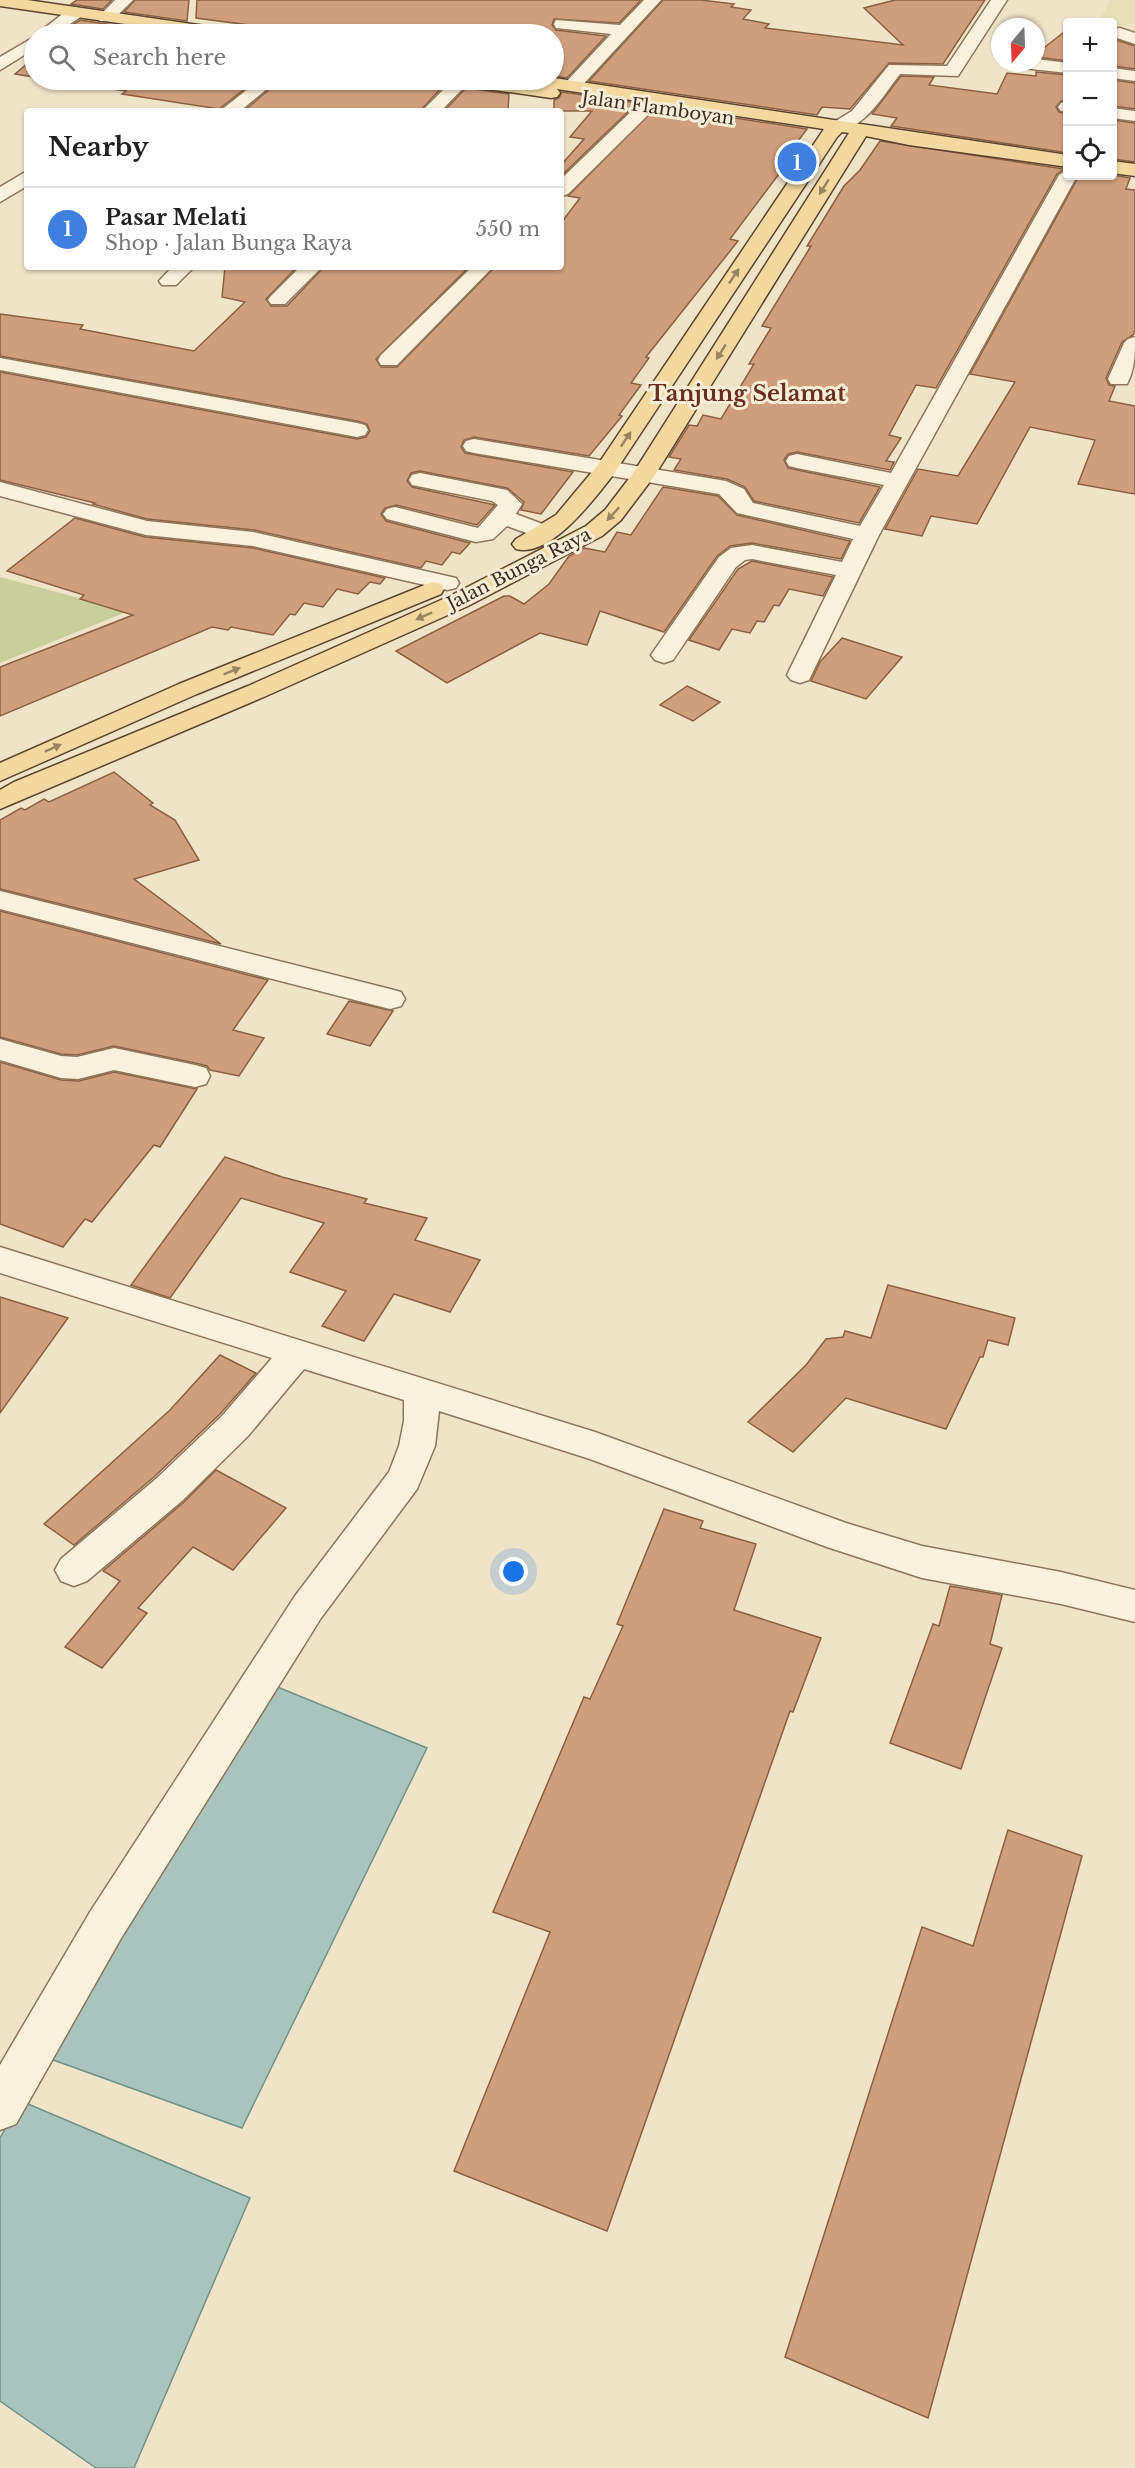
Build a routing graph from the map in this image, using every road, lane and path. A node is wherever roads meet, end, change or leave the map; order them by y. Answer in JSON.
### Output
{"nodes":[{"id":1,"x":125,"y":0,"type":"edge"},
{"id":2,"x":999,"y":0,"type":"edge"},
{"id":3,"x":0,"y":1,"type":"edge"},
{"id":4,"x":633,"y":1,"type":"edge"},
{"id":5,"x":652,"y":2,"type":"edge"},
{"id":6,"x":0,"y":13,"type":"edge"},
{"id":7,"x":70,"y":17,"type":"junction"},
{"id":8,"x":106,"y":17,"type":"junction"},
{"id":9,"x":60,"y":24,"type":"edge"},
{"id":10,"x":103,"y":24,"type":"edge"},
{"id":11,"x":155,"y":24,"type":"edge"},
{"id":12,"x":564,"y":24,"type":"edge"},
{"id":13,"x":626,"y":31,"type":"junction"},
{"id":14,"x":24,"y":49,"type":"edge"},
{"id":15,"x":0,"y":65,"type":"edge"},
{"id":16,"x":1045,"y":66,"type":"edge"},
{"id":17,"x":1063,"y":67,"type":"edge"},
{"id":18,"x":1117,"y":74,"type":"edge"},
{"id":19,"x":1135,"y":76,"type":"edge"},
{"id":20,"x":564,"y":85,"type":"edge"},
{"id":21,"x":572,"y":86,"type":"junction"},
{"id":22,"x":256,"y":90,"type":"edge"},
{"id":23,"x":451,"y":90,"type":"edge"},
{"id":24,"x":532,"y":90,"type":"edge"},
{"id":25,"x":646,"y":106,"type":"junction"},
{"id":26,"x":233,"y":108,"type":"edge"},
{"id":27,"x":434,"y":108,"type":"edge"},
{"id":28,"x":1117,"y":114,"type":"edge"},
{"id":29,"x":1135,"y":116,"type":"edge"},
{"id":30,"x":849,"y":128,"type":"junction"},
{"id":31,"x":1063,"y":160,"type":"edge"},
{"id":32,"x":1117,"y":168,"type":"edge"},
{"id":33,"x":1135,"y":170,"type":"edge"},
{"id":34,"x":1065,"y":180,"type":"edge"},
{"id":35,"x":24,"y":181,"type":"edge"},
{"id":36,"x":564,"y":187,"type":"edge"},
{"id":37,"x":0,"y":196,"type":"edge"},
{"id":38,"x":181,"y":270,"type":"edge"},
{"id":39,"x":309,"y":270,"type":"edge"},
{"id":40,"x":480,"y":270,"type":"edge"},
{"id":41,"x":169,"y":281,"type":"dead end"},
{"id":42,"x":278,"y":300,"type":"dead end"},
{"id":43,"x":1135,"y":343,"type":"edge"},
{"id":44,"x":388,"y":360,"type":"dead end"},
{"id":45,"x":0,"y":364,"type":"edge"},
{"id":46,"x":1119,"y":380,"type":"dead end"},
{"id":47,"x":357,"y":429,"type":"dead end"},
{"id":48,"x":474,"y":446,"type":"dead end"},
{"id":49,"x":797,"y":461,"type":"dead end"},
{"id":50,"x":605,"y":470,"type":"junction"},
{"id":51,"x":644,"y":475,"type":"junction"},
{"id":52,"x":420,"y":480,"type":"dead end"},
{"id":53,"x":898,"y":481,"type":"junction"},
{"id":54,"x":0,"y":489,"type":"edge"},
{"id":55,"x":395,"y":514,"type":"dead end"},
{"id":56,"x":503,"y":518,"type":"junction"},
{"id":57,"x":545,"y":533,"type":"junction"},
{"id":58,"x":867,"y":535,"type":"junction"},
{"id":59,"x":849,"y":570,"type":"junction"},
{"id":60,"x":447,"y":583,"type":"junction"},
{"id":61,"x":664,"y":655,"type":"dead end"},
{"id":62,"x":800,"y":675,"type":"dead end"},
{"id":63,"x":0,"y":773,"type":"edge"},
{"id":64,"x":0,"y":801,"type":"edge"},
{"id":65,"x":0,"y":900,"type":"edge"},
{"id":66,"x":390,"y":999,"type":"dead end"},
{"id":67,"x":0,"y":1049,"type":"edge"},
{"id":68,"x":195,"y":1076,"type":"dead end"},
{"id":69,"x":0,"y":1260,"type":"edge"},
{"id":70,"x":297,"y":1353,"type":"junction"},
{"id":71,"x":421,"y":1392,"type":"junction"},
{"id":72,"x":74,"y":1570,"type":"dead end"},
{"id":73,"x":1135,"y":1606,"type":"edge"},
{"id":74,"x":0,"y":2108,"type":"edge"}],
"edges":[{"from":1,"to":8,"type":"street"},
{"from":2,"to":30,"type":"street"},
{"from":3,"to":7,"type":"main road"},
{"from":4,"to":5,"type":"street"},
{"from":5,"to":13,"type":"street"},
{"from":6,"to":7,"type":"main road"},
{"from":7,"to":8,"type":"main road"},
{"from":7,"to":9,"type":"street"},
{"from":7,"to":10,"type":"main road"},
{"from":8,"to":11,"type":"main road"},
{"from":12,"to":13,"type":"street"},
{"from":13,"to":21,"type":"street"},
{"from":14,"to":15,"type":"street"},
{"from":16,"to":17,"type":"street"},
{"from":18,"to":19,"type":"street"},
{"from":20,"to":21,"type":"main road","name":"Jalan Flamboyan"},
{"from":21,"to":30,"type":"main road","name":"Jalan Flamboyan"},
{"from":22,"to":26,"type":"street"},
{"from":23,"to":27,"type":"street"},
{"from":24,"to":25,"type":"main road","name":"Jalan Flamboyan"},
{"from":25,"to":30,"type":"main road","name":"Jalan Flamboyan"},
{"from":25,"to":36,"type":"street"},
{"from":28,"to":29,"type":"street"},
{"from":30,"to":31,"type":"main road"},
{"from":50,"to":30,"type":"main road","name":"Jalan Bunga Raya","one_way":true},
{"from":30,"to":51,"type":"main road","name":"Jalan Bunga Raya","one_way":true},
{"from":32,"to":33,"type":"main road"},
{"from":34,"to":53,"type":"street"},
{"from":35,"to":37,"type":"street"},
{"from":38,"to":41,"type":"street"},
{"from":39,"to":42,"type":"street"},
{"from":40,"to":44,"type":"street"},
{"from":43,"to":46,"type":"street"},
{"from":45,"to":47,"type":"street"},
{"from":48,"to":50,"type":"street"},
{"from":49,"to":53,"type":"street"},
{"from":50,"to":51,"type":"street"},
{"from":50,"to":57,"type":"main road","name":"Jalan Bunga Raya"},
{"from":51,"to":58,"type":"street"},
{"from":51,"to":64,"type":"main road","name":"Jalan Bunga Raya","one_way":true},
{"from":52,"to":56,"type":"street"},
{"from":53,"to":58,"type":"street"},
{"from":54,"to":60,"type":"street"},
{"from":55,"to":56,"type":"street"},
{"from":56,"to":57,"type":"street"},
{"from":57,"to":60,"type":"main road","name":"Jalan Bunga Raya"},
{"from":58,"to":59,"type":"street"},
{"from":59,"to":61,"type":"street"},
{"from":59,"to":62,"type":"street"},
{"from":63,"to":60,"type":"main road","name":"Jalan Bunga Raya","one_way":true},
{"from":65,"to":66,"type":"street"},
{"from":67,"to":68,"type":"street"},
{"from":69,"to":70,"type":"street"},
{"from":70,"to":71,"type":"street"},
{"from":70,"to":72,"type":"street"},
{"from":71,"to":73,"type":"street"},
{"from":71,"to":74,"type":"street"}]}
